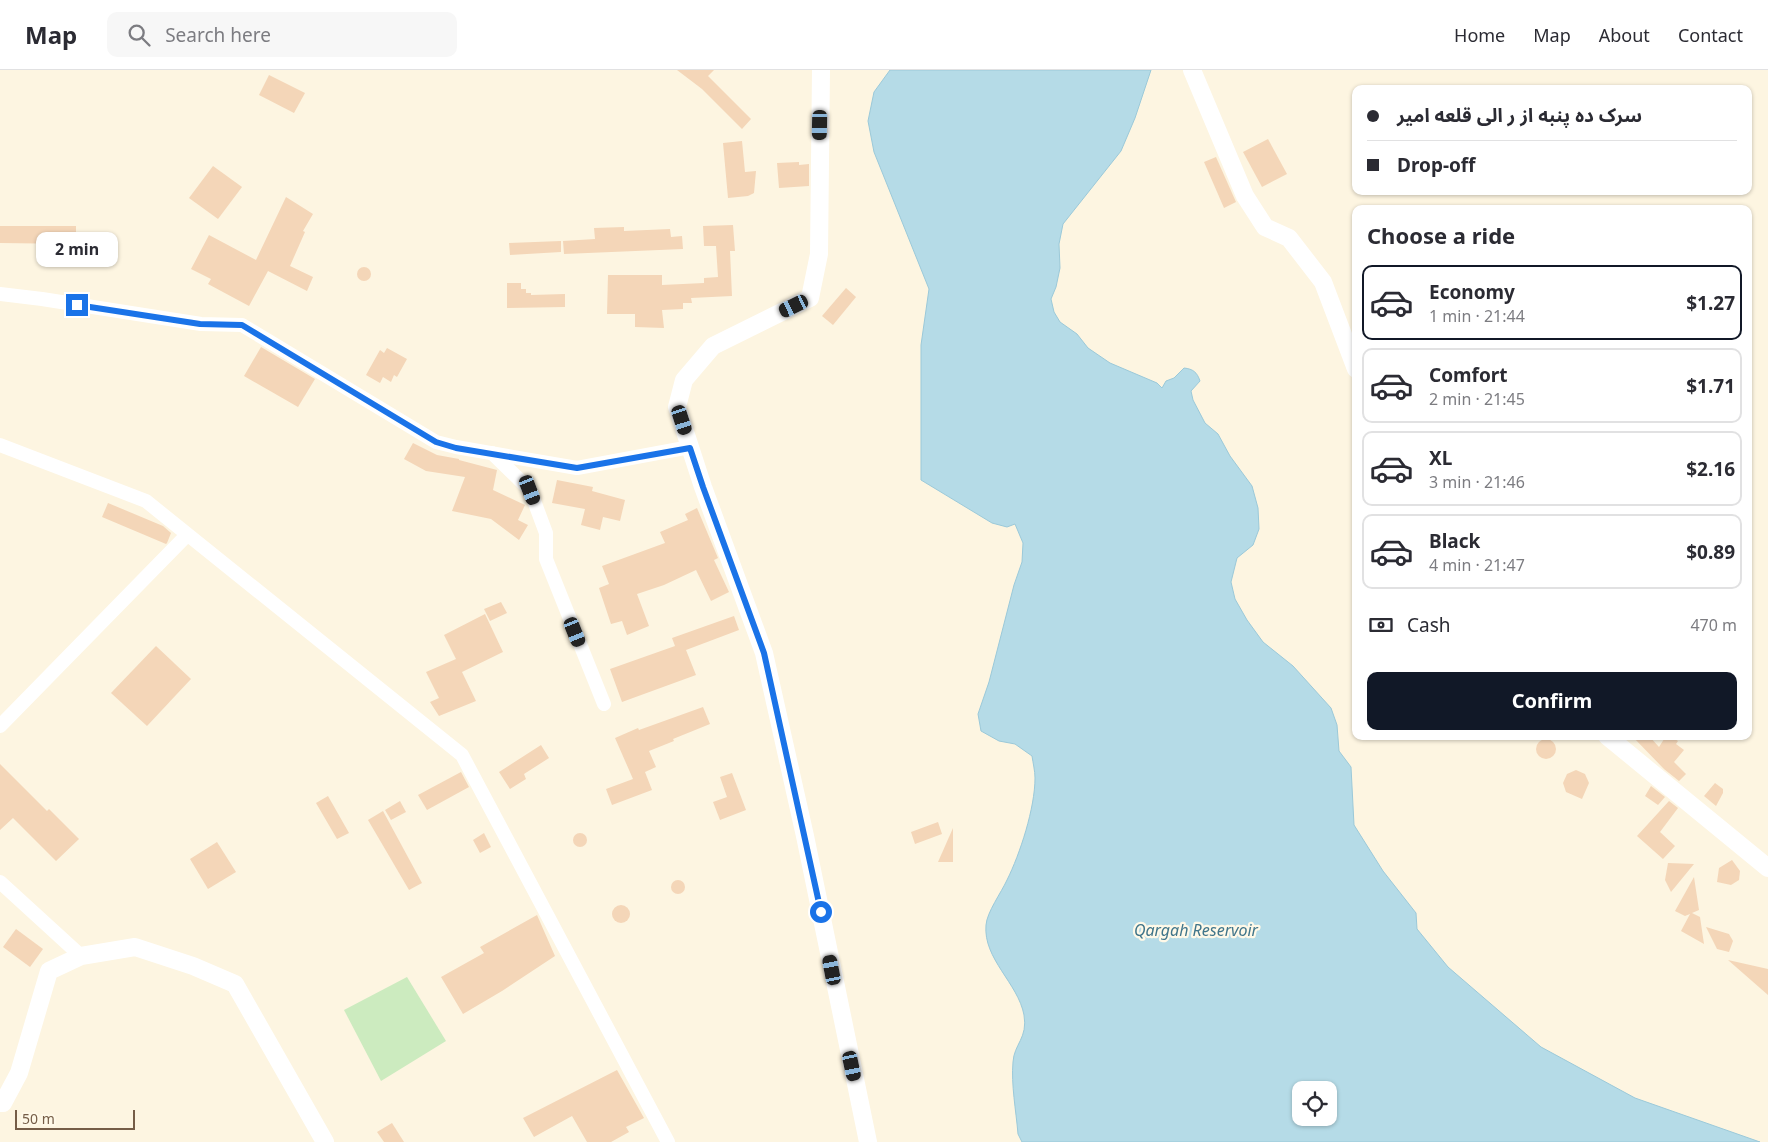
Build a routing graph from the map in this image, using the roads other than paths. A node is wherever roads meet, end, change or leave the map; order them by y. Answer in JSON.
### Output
{"nodes":[{"id":1,"x":821,"y":70,"type":"edge"},
{"id":2,"x":1192,"y":70,"type":"edge"},
{"id":3,"x":0,"y":294,"type":"edge"},
{"id":4,"x":1352,"y":358,"type":"edge"},
{"id":5,"x":0,"y":445,"type":"edge"},
{"id":6,"x":690,"y":448,"type":"junction"},
{"id":7,"x":492,"y":453,"type":"junction"},
{"id":8,"x":187,"y":535,"type":"junction"},
{"id":9,"x":604,"y":704,"type":"dead end"},
{"id":10,"x":0,"y":726,"type":"edge"},
{"id":11,"x":1612,"y":740,"type":"edge"},
{"id":12,"x":1768,"y":868,"type":"edge"},
{"id":13,"x":0,"y":882,"type":"edge"},
{"id":14,"x":81,"y":956,"type":"junction"},
{"id":15,"x":0,"y":1103,"type":"edge"},
{"id":16,"x":325,"y":1142,"type":"edge"},
{"id":17,"x":668,"y":1142,"type":"edge"},
{"id":18,"x":868,"y":1142,"type":"edge"}],
"edges":[{"from":1,"to":6,"type":"street"},
{"from":2,"to":4,"type":"street"},
{"from":3,"to":7,"type":"street"},
{"from":5,"to":8,"type":"street"},
{"from":6,"to":7,"type":"street"},
{"from":6,"to":18,"type":"street"},
{"from":7,"to":9,"type":"street"},
{"from":8,"to":10,"type":"street"},
{"from":8,"to":17,"type":"street"},
{"from":11,"to":12,"type":"street"},
{"from":13,"to":14,"type":"street"},
{"from":14,"to":15,"type":"street"},
{"from":14,"to":16,"type":"street"}]}
